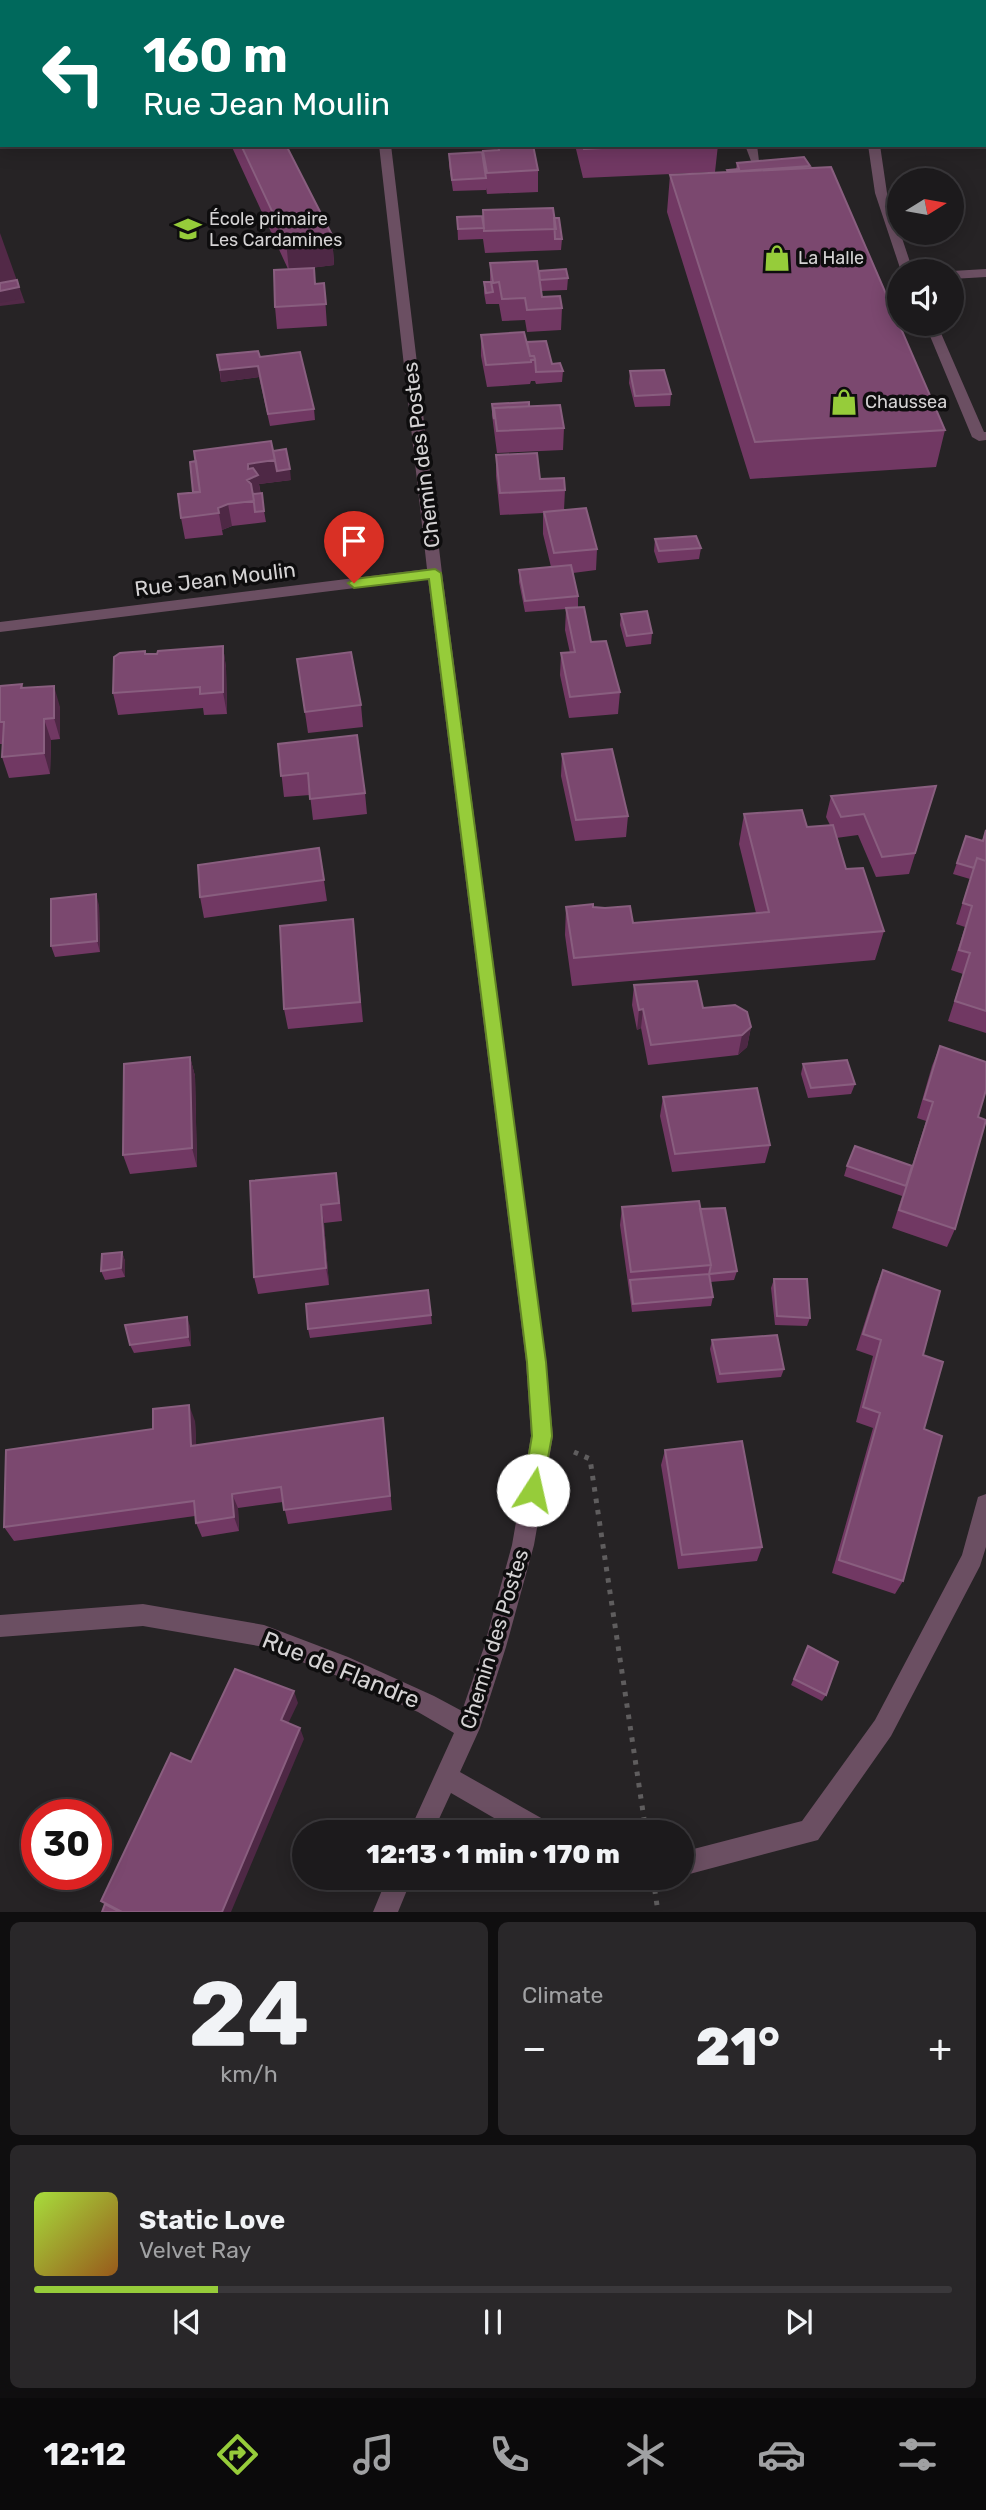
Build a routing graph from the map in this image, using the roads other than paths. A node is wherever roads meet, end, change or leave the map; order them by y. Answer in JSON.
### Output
{"nodes":[{"id":1,"x":385,"y":147,"type":"edge"},
{"id":2,"x":752,"y":147,"type":"edge"},
{"id":3,"x":874,"y":147,"type":"edge"},
{"id":4,"x":755,"y":159,"type":"edge"},
{"id":5,"x":903,"y":259,"type":"edge"},
{"id":6,"x":986,"y":273,"type":"edge"},
{"id":7,"x":964,"y":274,"type":"edge"},
{"id":8,"x":935,"y":336,"type":"edge"},
{"id":9,"x":986,"y":436,"type":"edge"},
{"id":10,"x":435,"y":573,"type":"junction"},
{"id":11,"x":0,"y":627,"type":"edge"},
{"id":12,"x":986,"y":1505,"type":"edge"},
{"id":13,"x":0,"y":1626,"type":"edge"},
{"id":14,"x":468,"y":1728,"type":"junction"},
{"id":15,"x":446,"y":1777,"type":"junction"},
{"id":16,"x":426,"y":1820,"type":"edge"},
{"id":17,"x":520,"y":1820,"type":"edge"},
{"id":18,"x":694,"y":1861,"type":"edge"},
{"id":19,"x":395,"y":1890,"type":"edge"},
{"id":20,"x":385,"y":1912,"type":"edge"}],
"edges":[{"from":1,"to":10,"type":"street","name":"Chemin des Postes"},
{"from":2,"to":4,"type":"street"},
{"from":3,"to":5,"type":"street"},
{"from":6,"to":7,"type":"street"},
{"from":8,"to":9,"type":"street"},
{"from":10,"to":11,"type":"street","name":"Rue Jean Moulin"},
{"from":10,"to":14,"type":"street","name":"Chemin des Postes"},
{"from":12,"to":18,"type":"street"},
{"from":13,"to":14,"type":"street","name":"Rue de Flandre"},
{"from":14,"to":15,"type":"street","name":"Chemin des Postes"},
{"from":15,"to":16,"type":"street","name":"Chemin des Postes"},
{"from":15,"to":17,"type":"street"},
{"from":19,"to":20,"type":"street"}]}
